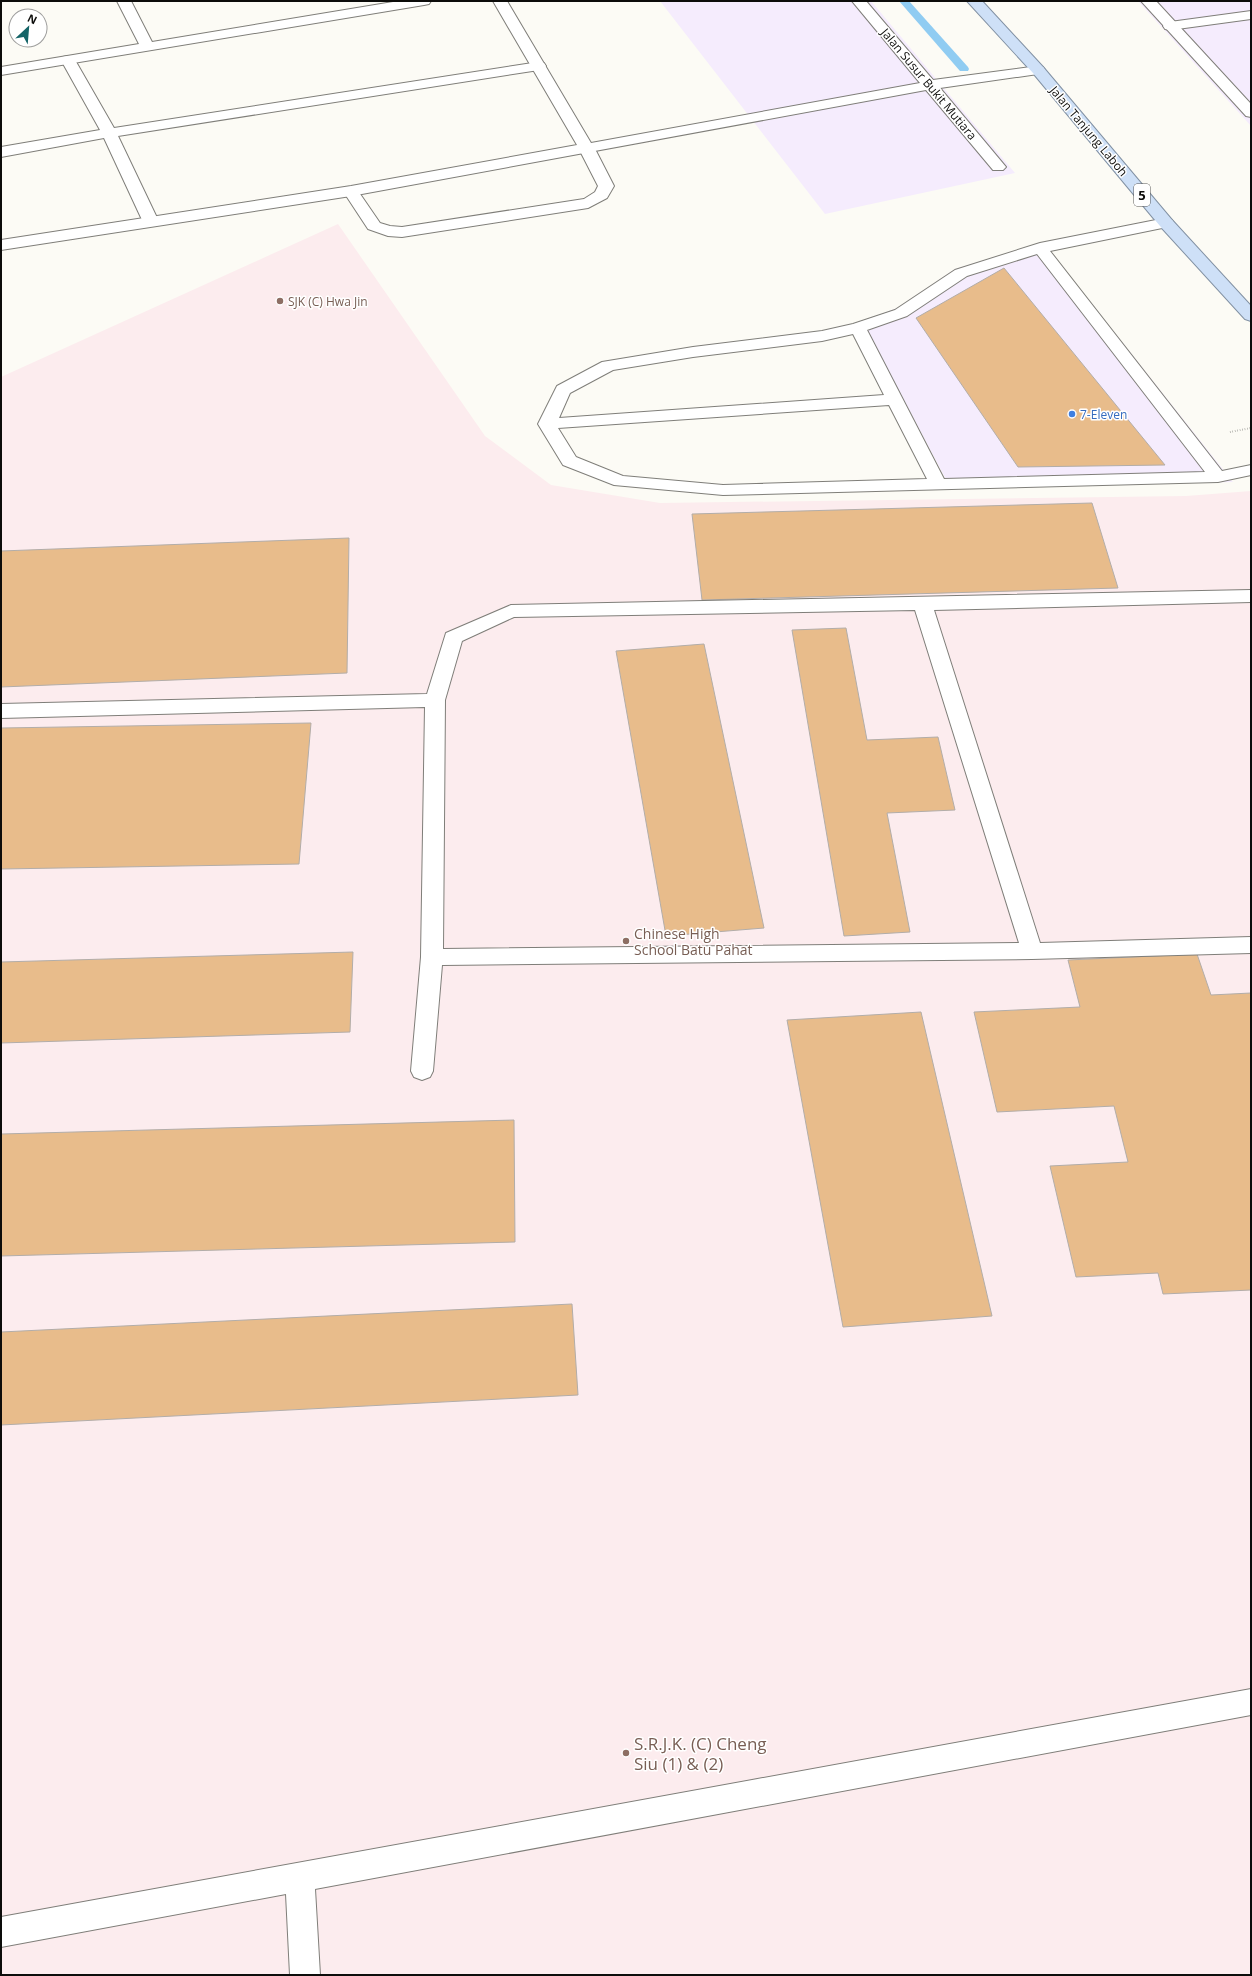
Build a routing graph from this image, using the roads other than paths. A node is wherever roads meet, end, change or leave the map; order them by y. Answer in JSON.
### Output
{"nodes":[{"id":1,"x":124,"y":1,"type":"edge"},
{"id":2,"x":424,"y":1,"type":"edge"},
{"id":3,"x":500,"y":1,"type":"edge"},
{"id":4,"x":859,"y":1,"type":"edge"},
{"id":5,"x":974,"y":1,"type":"edge"},
{"id":6,"x":1148,"y":1,"type":"edge"},
{"id":7,"x":1251,"y":16,"type":"edge"},
{"id":8,"x":1170,"y":26,"type":"junction"},
{"id":9,"x":147,"y":45,"type":"junction"},
{"id":10,"x":68,"y":60,"type":"junction"},
{"id":11,"x":539,"y":66,"type":"junction"},
{"id":12,"x":1038,"y":70,"type":"junction"},
{"id":13,"x":1,"y":71,"type":"edge"},
{"id":14,"x":930,"y":85,"type":"junction"},
{"id":15,"x":1251,"y":113,"type":"edge"},
{"id":16,"x":109,"y":133,"type":"junction"},
{"id":17,"x":586,"y":147,"type":"junction"},
{"id":18,"x":1,"y":152,"type":"edge"},
{"id":19,"x":998,"y":167,"type":"dead end"},
{"id":20,"x":351,"y":191,"type":"junction"},
{"id":21,"x":151,"y":222,"type":"junction"},
{"id":22,"x":1166,"y":223,"type":"junction"},
{"id":23,"x":1,"y":245,"type":"edge"},
{"id":24,"x":1040,"y":248,"type":"junction"},
{"id":25,"x":1251,"y":316,"type":"edge"},
{"id":26,"x":858,"y":328,"type":"junction"},
{"id":27,"x":895,"y":399,"type":"junction"},
{"id":28,"x":547,"y":424,"type":"junction"},
{"id":29,"x":1251,"y":470,"type":"edge"},
{"id":30,"x":1218,"y":477,"type":"junction"},
{"id":31,"x":938,"y":484,"type":"junction"},
{"id":32,"x":1251,"y":596,"type":"edge"},
{"id":33,"x":923,"y":604,"type":"junction"},
{"id":34,"x":435,"y":700,"type":"junction"},
{"id":35,"x":1,"y":711,"type":"edge"},
{"id":36,"x":1251,"y":945,"type":"edge"},
{"id":37,"x":1032,"y":951,"type":"junction"},
{"id":38,"x":432,"y":957,"type":"junction"},
{"id":39,"x":422,"y":1071,"type":"dead end"},
{"id":40,"x":1251,"y":1702,"type":"edge"},
{"id":41,"x":300,"y":1877,"type":"junction"},
{"id":42,"x":1,"y":1932,"type":"edge"},
{"id":43,"x":305,"y":1975,"type":"edge"}],
"edges":[{"from":1,"to":9,"type":"street"},
{"from":2,"to":9,"type":"street"},
{"from":3,"to":11,"type":"street"},
{"from":4,"to":14,"type":"street","name":"Jalan Susur Bukit Mutiara"},
{"from":5,"to":12,"type":"highway","name":"Jalan Tanjung Laboh","number":"5"},
{"from":6,"to":8,"type":"street"},
{"from":7,"to":8,"type":"street"},
{"from":8,"to":15,"type":"street"},
{"from":9,"to":10,"type":"street"},
{"from":10,"to":13,"type":"street"},
{"from":10,"to":16,"type":"street"},
{"from":11,"to":16,"type":"street"},
{"from":11,"to":17,"type":"street"},
{"from":12,"to":14,"type":"street"},
{"from":12,"to":22,"type":"highway","name":"Jalan Tanjung Laboh","number":"5"},
{"from":14,"to":17,"type":"street"},
{"from":14,"to":19,"type":"street","name":"Jalan Susur Bukit Mutiara"},
{"from":16,"to":18,"type":"street"},
{"from":16,"to":21,"type":"street"},
{"from":17,"to":20,"type":"street"},
{"from":17,"to":20,"type":"street"},
{"from":20,"to":21,"type":"street"},
{"from":21,"to":23,"type":"street"},
{"from":22,"to":24,"type":"street"},
{"from":22,"to":25,"type":"highway","name":"Jalan Tanjung Laboh","number":"5"},
{"from":24,"to":26,"type":"street"},
{"from":24,"to":30,"type":"street"},
{"from":26,"to":27,"type":"street"},
{"from":26,"to":28,"type":"street"},
{"from":27,"to":28,"type":"street"},
{"from":27,"to":31,"type":"street"},
{"from":28,"to":31,"type":"street"},
{"from":29,"to":30,"type":"street"},
{"from":30,"to":31,"type":"street"},
{"from":32,"to":33,"type":"street"},
{"from":33,"to":34,"type":"street"},
{"from":33,"to":37,"type":"street"},
{"from":34,"to":35,"type":"street"},
{"from":34,"to":38,"type":"street"},
{"from":36,"to":37,"type":"street"},
{"from":37,"to":38,"type":"street"},
{"from":38,"to":39,"type":"street"},
{"from":40,"to":41,"type":"street"},
{"from":41,"to":42,"type":"street"},
{"from":41,"to":43,"type":"street"}]}
